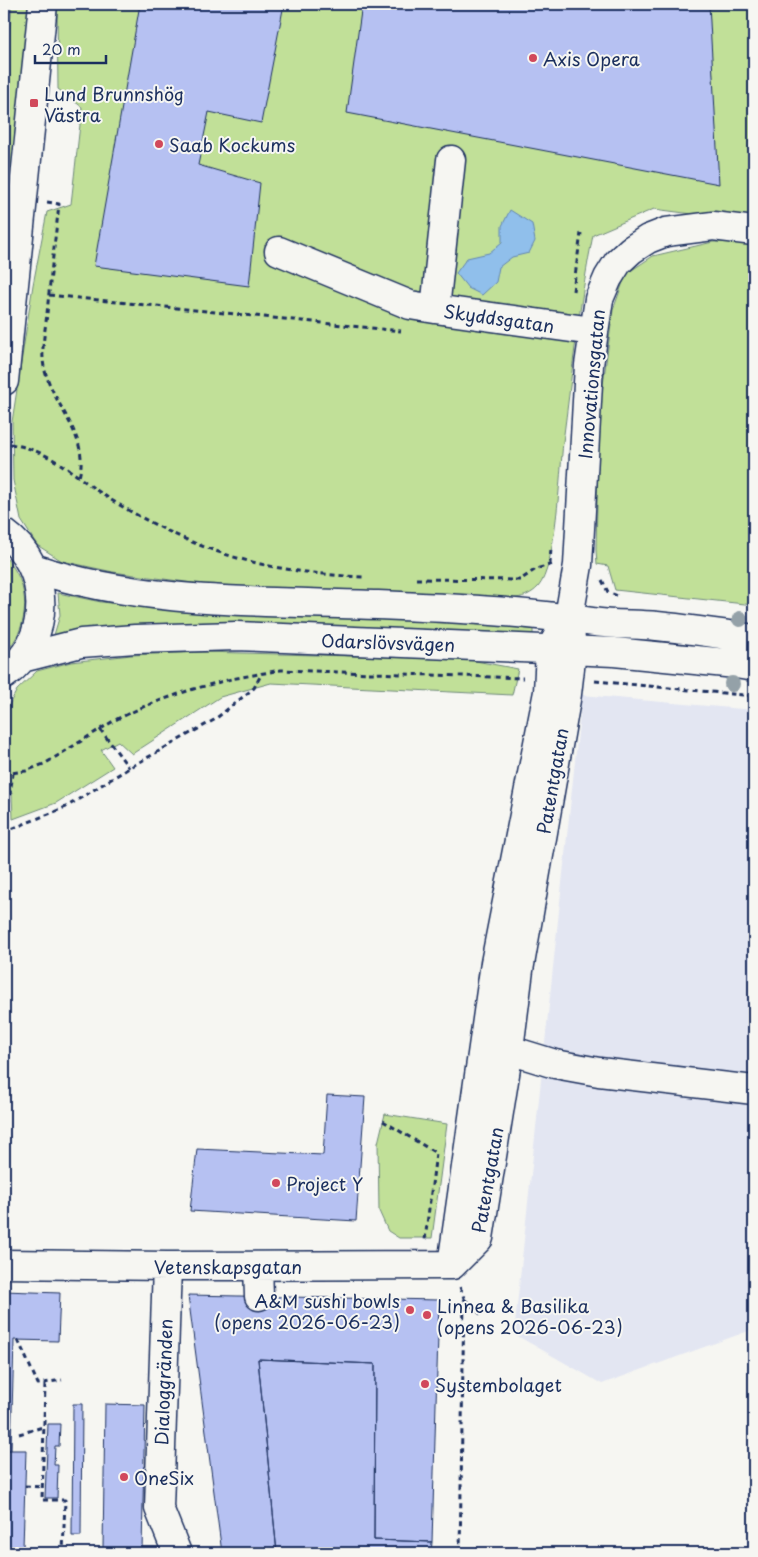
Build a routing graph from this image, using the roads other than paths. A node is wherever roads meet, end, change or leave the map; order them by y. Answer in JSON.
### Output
{"nodes":[{"id":1,"x":43,"y":4,"type":"edge"},
{"id":2,"x":451,"y":160,"type":"dead end"},
{"id":3,"x":754,"y":231,"type":"edge"},
{"id":4,"x":279,"y":251,"type":"dead end"},
{"id":5,"x":434,"y":309,"type":"junction"},
{"id":6,"x":593,"y":331,"type":"junction"},
{"id":7,"x":4,"y":381,"type":"edge"},
{"id":8,"x":4,"y":514,"type":"edge"},
{"id":9,"x":9,"y":536,"type":"edge"},
{"id":10,"x":34,"y":568,"type":"junction"},
{"id":11,"x":569,"y":617,"type":"junction"},
{"id":12,"x":754,"y":639,"type":"edge"},
{"id":13,"x":561,"y":650,"type":"junction"},
{"id":14,"x":13,"y":666,"type":"edge"},
{"id":15,"x":754,"y":667,"type":"edge"},
{"id":16,"x":497,"y":1046,"type":"junction"},
{"id":17,"x":754,"y":1090,"type":"edge"},
{"id":18,"x":4,"y":1264,"type":"edge"},
{"id":19,"x":452,"y":1265,"type":"joint"},
{"id":20,"x":166,"y":1266,"type":"junction"},
{"id":21,"x":258,"y":1266,"type":"junction"},
{"id":22,"x":259,"y":1296,"type":"dead end"},
{"id":23,"x":177,"y":1553,"type":"edge"}],
"edges":[{"from":1,"to":7,"type":"main road"},
{"from":2,"to":5,"type":"main road","name":"Skyddsgatan"},
{"from":3,"to":6,"type":"main road","name":"Innovationsgatan"},
{"from":4,"to":5,"type":"main road"},
{"from":5,"to":6,"type":"main road","name":"Skyddsgatan"},
{"from":6,"to":11,"type":"main road","name":"Innovationsgatan"},
{"from":8,"to":9,"type":"main road"},
{"from":9,"to":10,"type":"main road"},
{"from":10,"to":11,"type":"main road","name":"Odarslövsvägen"},
{"from":10,"to":14,"type":"main road"},
{"from":11,"to":12,"type":"main road","name":"Odarslövsvägen"},
{"from":11,"to":13,"type":"main road","name":"Innovationsgatan"},
{"from":13,"to":14,"type":"main road","name":"Odarslövsvägen"},
{"from":13,"to":15,"type":"main road","name":"Odarslövsvägen"},
{"from":13,"to":16,"type":"main road","name":"Patentgatan"},
{"from":16,"to":17,"type":"main road"},
{"from":16,"to":19,"type":"main road","name":"Patentgatan"},
{"from":18,"to":20,"type":"main road","name":"Vetenskapsgatan"},
{"from":19,"to":21,"type":"main road","name":"Vetenskapsgatan"},
{"from":20,"to":21,"type":"main road","name":"Vetenskapsgatan"},
{"from":20,"to":23,"type":"main road","name":"Dialoggränden"},
{"from":21,"to":22,"type":"main road"}]}
